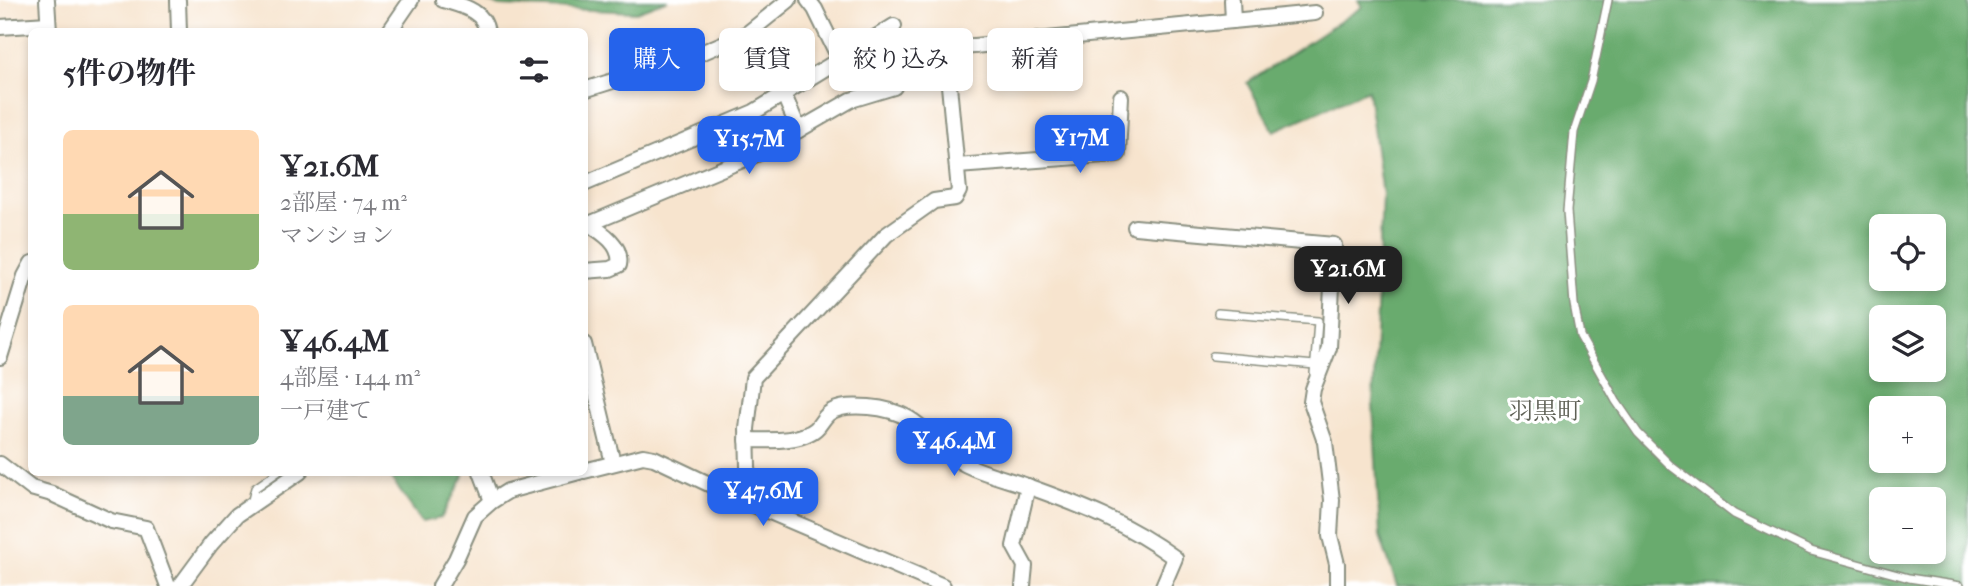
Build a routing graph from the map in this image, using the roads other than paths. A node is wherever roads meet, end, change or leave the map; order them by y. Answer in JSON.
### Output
{"nodes":[{"id":1,"x":47,"y":0,"type":"edge"},
{"id":2,"x":178,"y":0,"type":"edge"},
{"id":3,"x":411,"y":0,"type":"edge"},
{"id":4,"x":443,"y":0,"type":"edge"},
{"id":5,"x":789,"y":0,"type":"edge"},
{"id":6,"x":808,"y":0,"type":"edge"},
{"id":7,"x":1232,"y":0,"type":"edge"},
{"id":8,"x":1608,"y":0,"type":"edge"},
{"id":9,"x":1315,"y":13,"type":"dead end"},
{"id":10,"x":1233,"y":21,"type":"junction"},
{"id":11,"x":894,"y":26,"type":"dead end"},
{"id":12,"x":0,"y":27,"type":"edge"},
{"id":13,"x":48,"y":28,"type":"edge"},
{"id":14,"x":180,"y":28,"type":"edge"},
{"id":15,"x":391,"y":28,"type":"edge"},
{"id":16,"x":487,"y":28,"type":"edge"},
{"id":17,"x":891,"y":28,"type":"edge"},
{"id":18,"x":829,"y":37,"type":"edge"},
{"id":19,"x":829,"y":67,"type":"edge"},
{"id":20,"x":588,"y":89,"type":"edge"},
{"id":21,"x":881,"y":91,"type":"edge"},
{"id":22,"x":784,"y":95,"type":"junction"},
{"id":23,"x":1121,"y":97,"type":"dead end"},
{"id":24,"x":799,"y":130,"type":"junction"},
{"id":25,"x":957,"y":166,"type":"junction"},
{"id":26,"x":588,"y":182,"type":"edge"},
{"id":27,"x":588,"y":223,"type":"edge"},
{"id":28,"x":588,"y":224,"type":"edge"},
{"id":29,"x":1135,"y":227,"type":"dead end"},
{"id":30,"x":28,"y":270,"type":"edge"},
{"id":31,"x":588,"y":271,"type":"edge"},
{"id":32,"x":1218,"y":313,"type":"dead end"},
{"id":33,"x":1213,"y":356,"type":"dead end"},
{"id":34,"x":0,"y":357,"type":"edge"},
{"id":35,"x":588,"y":361,"type":"edge"},
{"id":36,"x":1315,"y":365,"type":"junction"},
{"id":37,"x":1313,"y":389,"type":"junction"},
{"id":38,"x":747,"y":440,"type":"junction"},
{"id":39,"x":0,"y":464,"type":"edge"},
{"id":40,"x":613,"y":464,"type":"junction"},
{"id":41,"x":588,"y":470,"type":"edge"},
{"id":42,"x":272,"y":476,"type":"edge"},
{"id":43,"x":293,"y":476,"type":"edge"},
{"id":44,"x":483,"y":476,"type":"edge"},
{"id":45,"x":565,"y":476,"type":"edge"},
{"id":46,"x":1028,"y":486,"type":"junction"},
{"id":47,"x":492,"y":501,"type":"junction"},
{"id":48,"x":749,"y":503,"type":"junction"},
{"id":49,"x":251,"y":505,"type":"junction"},
{"id":50,"x":168,"y":586,"type":"edge"},
{"id":51,"x":180,"y":586,"type":"edge"},
{"id":52,"x":440,"y":586,"type":"edge"},
{"id":53,"x":943,"y":586,"type":"edge"},
{"id":54,"x":1023,"y":586,"type":"edge"},
{"id":55,"x":1164,"y":586,"type":"edge"},
{"id":56,"x":1337,"y":586,"type":"edge"},
{"id":57,"x":1960,"y":586,"type":"edge"}],
"edges":[{"from":1,"to":13,"type":"street"},
{"from":2,"to":14,"type":"street"},
{"from":3,"to":15,"type":"street"},
{"from":4,"to":16,"type":"street"},
{"from":5,"to":20,"type":"street"},
{"from":6,"to":18,"type":"street"},
{"from":7,"to":10,"type":"street"},
{"from":8,"to":57,"type":"lane"},
{"from":9,"to":10,"type":"street"},
{"from":10,"to":25,"type":"street"},
{"from":11,"to":17,"type":"street"},
{"from":12,"to":13,"type":"street"},
{"from":19,"to":22,"type":"street"},
{"from":21,"to":24,"type":"street"},
{"from":22,"to":24,"type":"street"},
{"from":22,"to":26,"type":"street"},
{"from":23,"to":25,"type":"street"},
{"from":24,"to":27,"type":"street"},
{"from":25,"to":38,"type":"street"},
{"from":28,"to":31,"type":"street"},
{"from":29,"to":37,"type":"street"},
{"from":30,"to":34,"type":"street"},
{"from":32,"to":36,"type":"lane"},
{"from":33,"to":36,"type":"lane"},
{"from":35,"to":40,"type":"street"},
{"from":36,"to":37,"type":"lane"},
{"from":37,"to":56,"type":"street"},
{"from":38,"to":46,"type":"street"},
{"from":38,"to":48,"type":"street"},
{"from":39,"to":50,"type":"street"},
{"from":40,"to":41,"type":"street"},
{"from":40,"to":48,"type":"street"},
{"from":42,"to":49,"type":"lane"},
{"from":43,"to":49,"type":"street"},
{"from":44,"to":47,"type":"street"},
{"from":45,"to":47,"type":"street"},
{"from":46,"to":54,"type":"street"},
{"from":46,"to":55,"type":"street"},
{"from":47,"to":52,"type":"street"},
{"from":48,"to":53,"type":"street"},
{"from":49,"to":51,"type":"street"}]}
